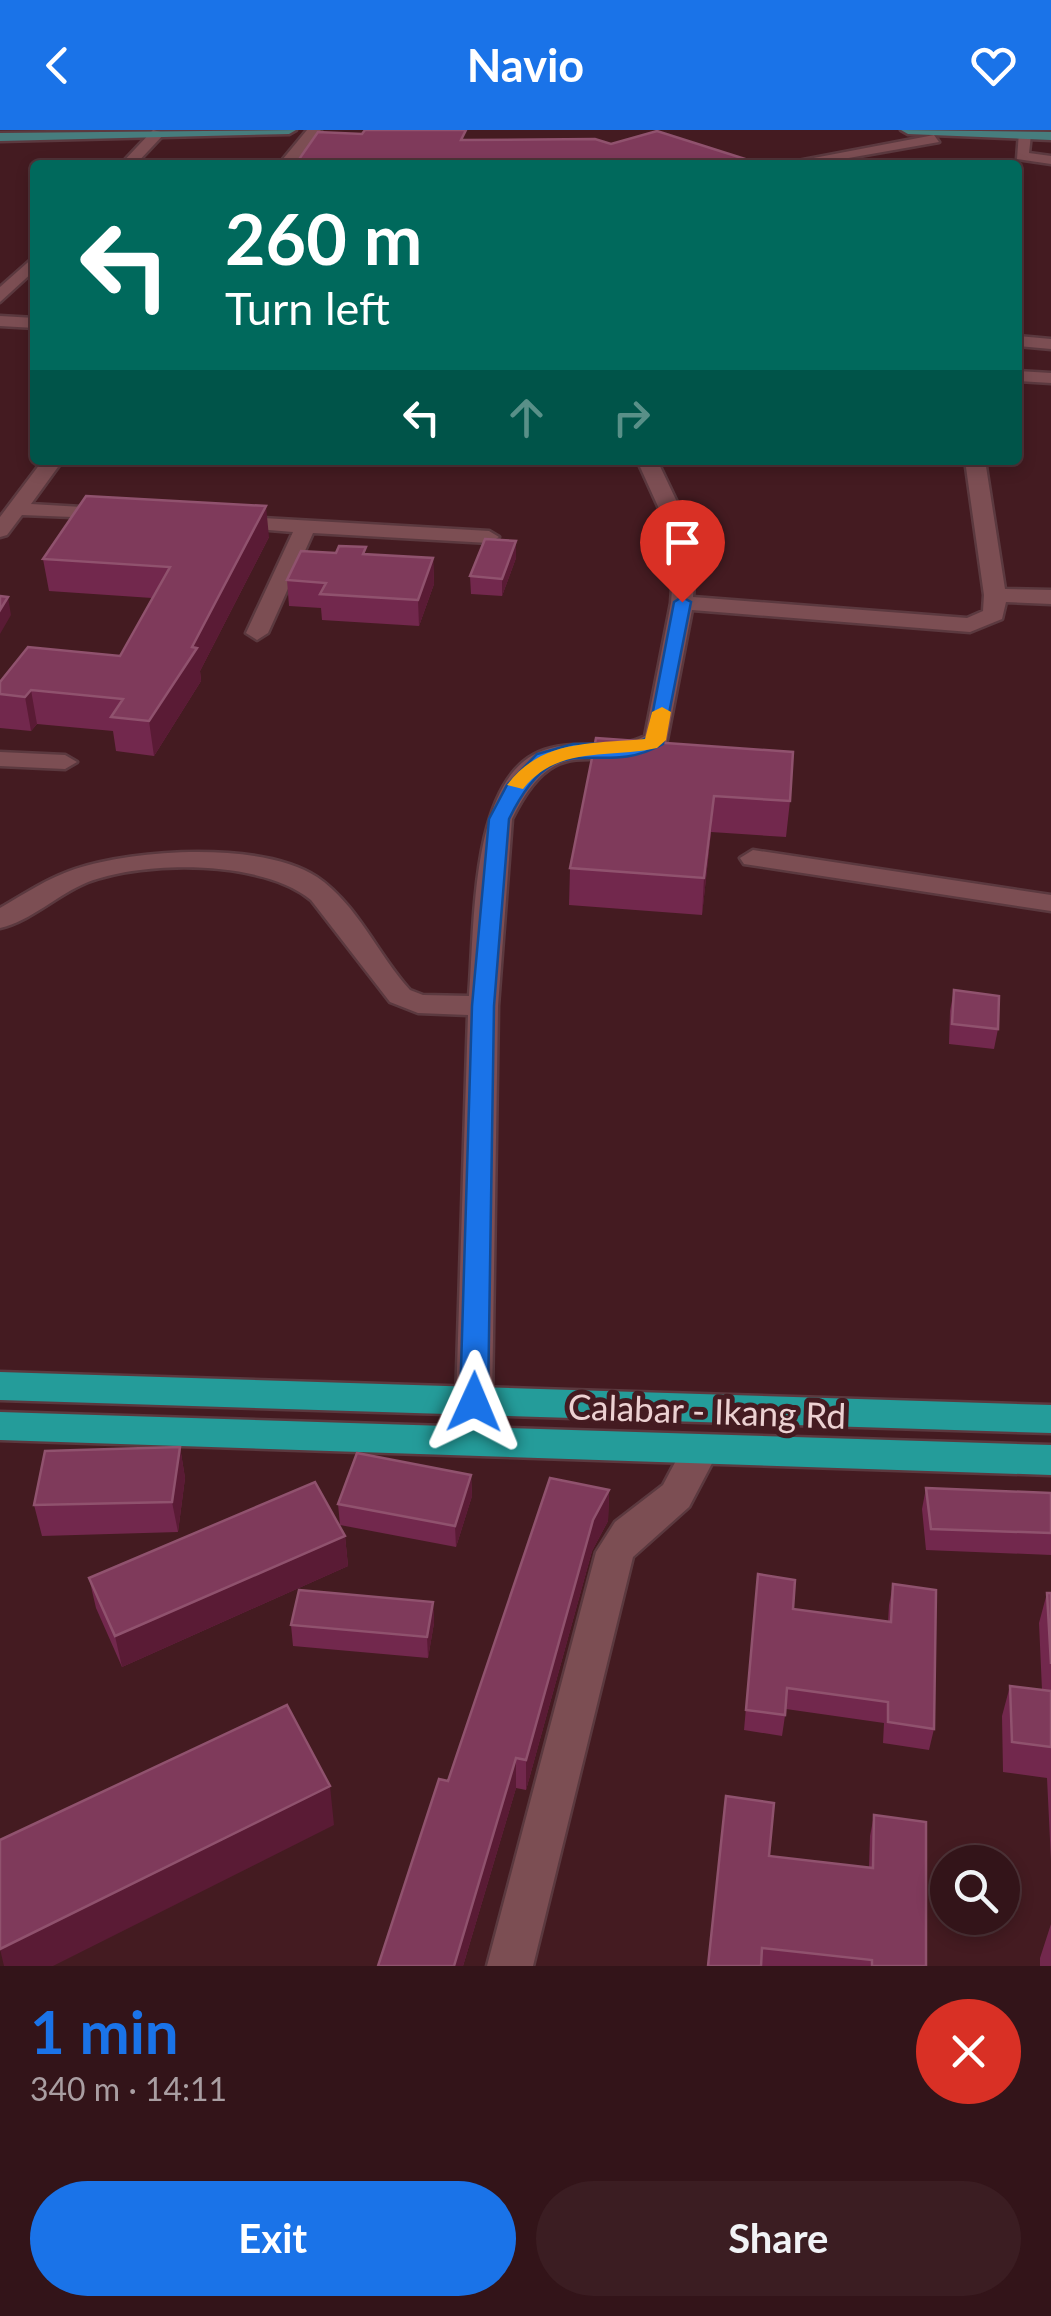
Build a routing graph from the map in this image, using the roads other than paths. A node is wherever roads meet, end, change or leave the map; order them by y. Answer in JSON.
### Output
{"nodes":[{"id":1,"x":87,"y":130,"type":"edge"},
{"id":2,"x":289,"y":130,"type":"edge"},
{"id":3,"x":314,"y":130,"type":"edge"},
{"id":4,"x":908,"y":130,"type":"edge"},
{"id":5,"x":158,"y":133,"type":"junction"},
{"id":6,"x":1051,"y":134,"type":"edge"},
{"id":7,"x":0,"y":135,"type":"edge"},
{"id":8,"x":1023,"y":138,"type":"edge"},
{"id":9,"x":935,"y":141,"type":"edge"},
{"id":10,"x":1051,"y":151,"type":"edge"},
{"id":11,"x":132,"y":160,"type":"edge"},
{"id":12,"x":289,"y":160,"type":"edge"},
{"id":13,"x":815,"y":160,"type":"edge"},
{"id":14,"x":1051,"y":160,"type":"edge"},
{"id":15,"x":30,"y":266,"type":"edge"},
{"id":16,"x":0,"y":297,"type":"edge"},
{"id":17,"x":0,"y":321,"type":"edge"},
{"id":18,"x":30,"y":323,"type":"edge"},
{"id":19,"x":1022,"y":341,"type":"edge"},
{"id":20,"x":1051,"y":344,"type":"edge"},
{"id":21,"x":1051,"y":378,"type":"edge"},
{"id":22,"x":1022,"y":384,"type":"edge"},
{"id":23,"x":1022,"y":384,"type":"edge"},
{"id":24,"x":1051,"y":393,"type":"edge"},
{"id":25,"x":50,"y":465,"type":"edge"},
{"id":26,"x":648,"y":465,"type":"edge"},
{"id":27,"x":976,"y":465,"type":"edge"},
{"id":28,"x":16,"y":509,"type":"junction"},
{"id":29,"x":132,"y":516,"type":"edge"},
{"id":30,"x":210,"y":520,"type":"edge"},
{"id":31,"x":306,"y":526,"type":"junction"},
{"id":32,"x":0,"y":531,"type":"edge"},
{"id":33,"x":489,"y":537,"type":"edge"},
{"id":34,"x":994,"y":595,"type":"junction"},
{"id":35,"x":1051,"y":597,"type":"edge"},
{"id":36,"x":682,"y":602,"type":"junction"},
{"id":37,"x":257,"y":634,"type":"dead end"},
{"id":38,"x":0,"y":759,"type":"edge"},
{"id":39,"x":65,"y":762,"type":"dead end"},
{"id":40,"x":754,"y":858,"type":"dead end"},
{"id":41,"x":1051,"y":903,"type":"edge"},
{"id":42,"x":0,"y":920,"type":"edge"},
{"id":43,"x":483,"y":1006,"type":"junction"},
{"id":44,"x":0,"y":1386,"type":"edge"},
{"id":45,"x":474,"y":1402,"type":"junction"},
{"id":46,"x":1051,"y":1419,"type":"edge"},
{"id":47,"x":0,"y":1426,"type":"edge"},
{"id":48,"x":700,"y":1450,"type":"junction"},
{"id":49,"x":1051,"y":1460,"type":"edge"},
{"id":50,"x":510,"y":1966,"type":"edge"}],
"edges":[{"from":1,"to":7,"type":"main road"},
{"from":2,"to":5,"type":"main road"},
{"from":3,"to":12,"type":"street"},
{"from":4,"to":9,"type":"main road"},
{"from":5,"to":7,"type":"main road"},
{"from":5,"to":11,"type":"street"},
{"from":6,"to":8,"type":"main road"},
{"from":8,"to":9,"type":"main road"},
{"from":8,"to":10,"type":"street"},
{"from":8,"to":14,"type":"street"},
{"from":9,"to":13,"type":"street"},
{"from":15,"to":16,"type":"street"},
{"from":17,"to":18,"type":"street"},
{"from":19,"to":20,"type":"street"},
{"from":21,"to":22,"type":"street"},
{"from":23,"to":24,"type":"street"},
{"from":25,"to":28,"type":"street"},
{"from":26,"to":36,"type":"street"},
{"from":27,"to":34,"type":"street"},
{"from":28,"to":29,"type":"street"},
{"from":28,"to":32,"type":"street"},
{"from":30,"to":31,"type":"street"},
{"from":31,"to":33,"type":"street"},
{"from":31,"to":37,"type":"street"},
{"from":34,"to":35,"type":"street"},
{"from":34,"to":36,"type":"street"},
{"from":36,"to":43,"type":"street"},
{"from":38,"to":39,"type":"street"},
{"from":40,"to":41,"type":"street"},
{"from":42,"to":43,"type":"street"},
{"from":43,"to":45,"type":"street"},
{"from":44,"to":45,"type":"highway","name":"Calabar - Ikang Rd"},
{"from":45,"to":46,"type":"highway","name":"Calabar - Ikang Rd"},
{"from":47,"to":48,"type":"highway","name":"Calabar - Ikang Rd"},
{"from":48,"to":49,"type":"highway","name":"Calabar - Ikang Rd"},
{"from":48,"to":50,"type":"street"}]}
